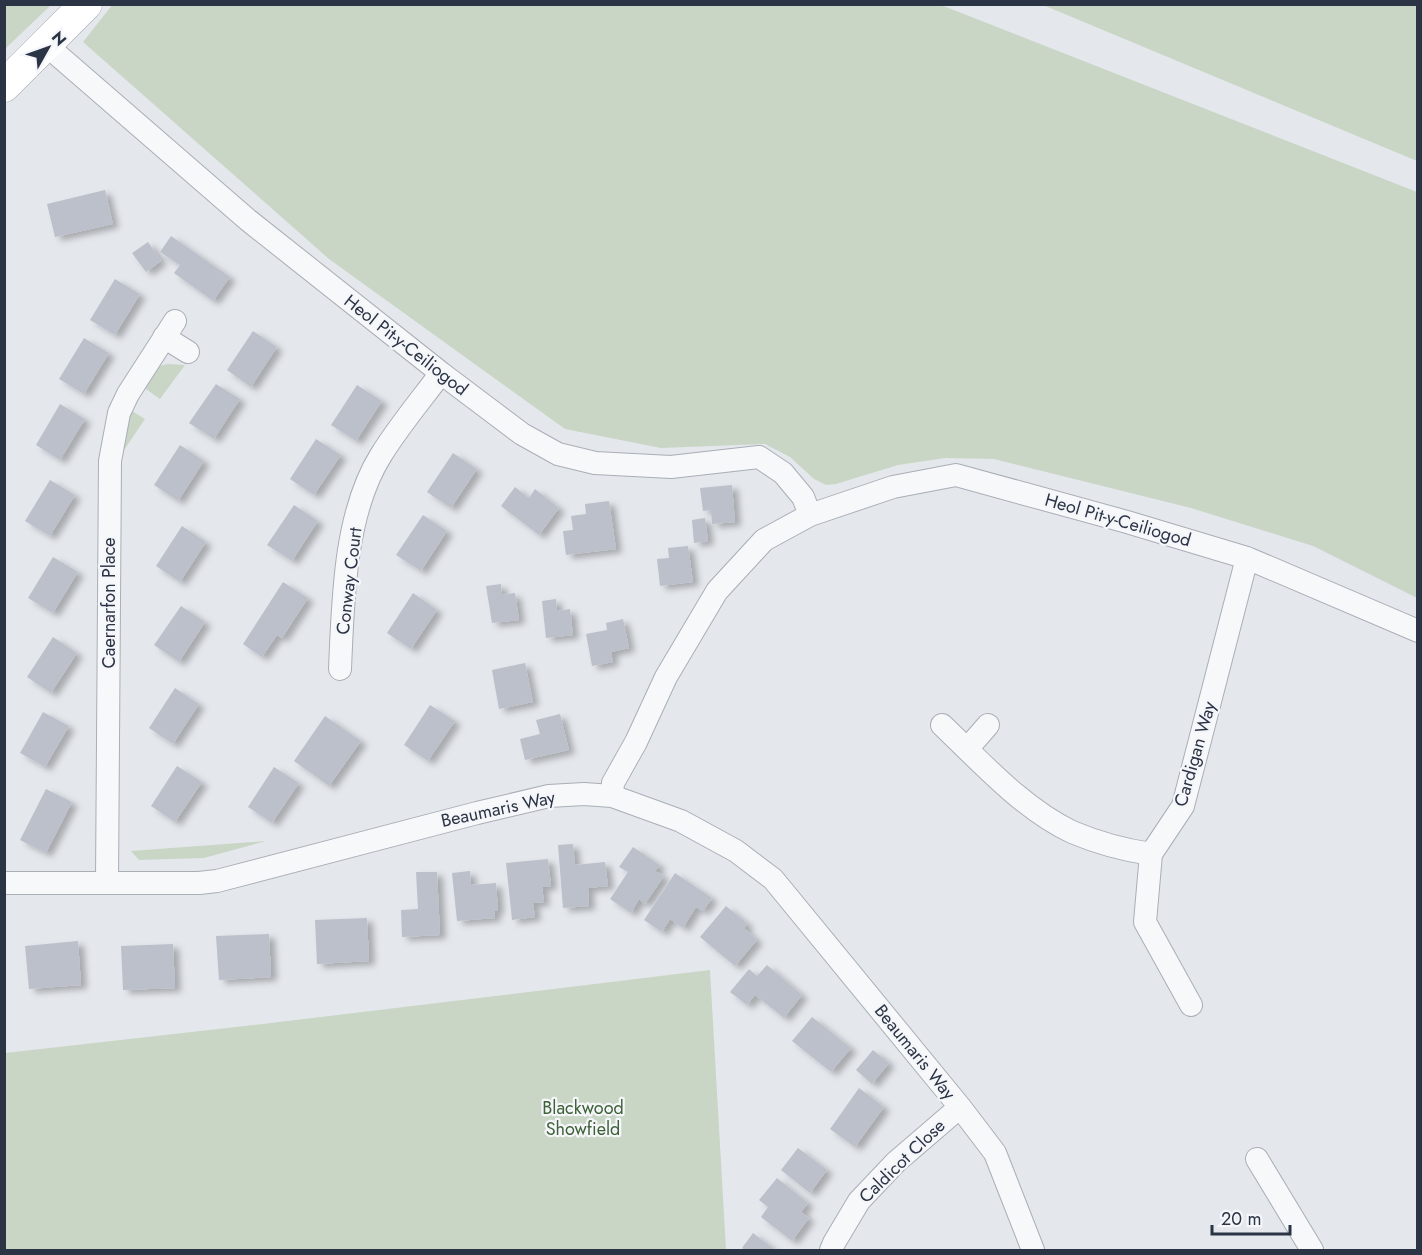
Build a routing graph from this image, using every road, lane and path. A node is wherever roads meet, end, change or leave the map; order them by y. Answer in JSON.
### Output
{"nodes":[{"id":1,"x":86,"y":4,"type":"edge"},
{"id":2,"x":45,"y":44,"type":"junction"},
{"id":3,"x":4,"y":86,"type":"edge"},
{"id":4,"x":188,"y":352,"type":"dead end"},
{"id":5,"x":441,"y":373,"type":"junction"},
{"id":6,"x":810,"y":515,"type":"junction"},
{"id":7,"x":1247,"y":558,"type":"junction"},
{"id":8,"x":1418,"y":632,"type":"edge"},
{"id":9,"x":340,"y":669,"type":"dead end"},
{"id":10,"x":942,"y":725,"type":"dead end"},
{"id":11,"x":988,"y":725,"type":"dead end"},
{"id":12,"x":967,"y":749,"type":"junction"},
{"id":13,"x":612,"y":796,"type":"junction"},
{"id":14,"x":1151,"y":854,"type":"junction"},
{"id":15,"x":107,"y":882,"type":"junction"},
{"id":16,"x":4,"y":883,"type":"edge"},
{"id":17,"x":1191,"y":1005,"type":"dead end"},
{"id":18,"x":960,"y":1107,"type":"junction"},
{"id":19,"x":1257,"y":1159,"type":"dead end"},
{"id":20,"x":831,"y":1251,"type":"edge"},
{"id":21,"x":1033,"y":1251,"type":"edge"},
{"id":22,"x":1312,"y":1251,"type":"edge"}],
"edges":[{"from":1,"to":2,"type":"street"},
{"from":2,"to":3,"type":"street"},
{"from":2,"to":5,"type":"street","name":"Heol Pit-y-Ceiliogod"},
{"from":4,"to":15,"type":"street","name":"Caernarfon Place"},
{"from":5,"to":6,"type":"street","name":"Heol Pit-y-Ceiliogod"},
{"from":5,"to":9,"type":"street","name":"Conway Court"},
{"from":6,"to":7,"type":"street","name":"Heol Pit-y-Ceiliogod"},
{"from":6,"to":13,"type":"street","name":"Heol Pit-y-Ceiliogod"},
{"from":7,"to":8,"type":"street","name":"Heol Pit-y-Ceiliogod"},
{"from":7,"to":14,"type":"street","name":"Cardigan Way"},
{"from":10,"to":12,"type":"street"},
{"from":11,"to":12,"type":"street"},
{"from":12,"to":14,"type":"street"},
{"from":13,"to":15,"type":"street","name":"Beaumaris Way"},
{"from":13,"to":18,"type":"street","name":"Beaumaris Way"},
{"from":14,"to":17,"type":"street","name":"Cardigan Way"},
{"from":15,"to":16,"type":"street","name":"Beaumaris Way"},
{"from":18,"to":20,"type":"street","name":"Caldicot Close"},
{"from":18,"to":21,"type":"street","name":"Beaumaris Way"},
{"from":19,"to":22,"type":"street"}]}
